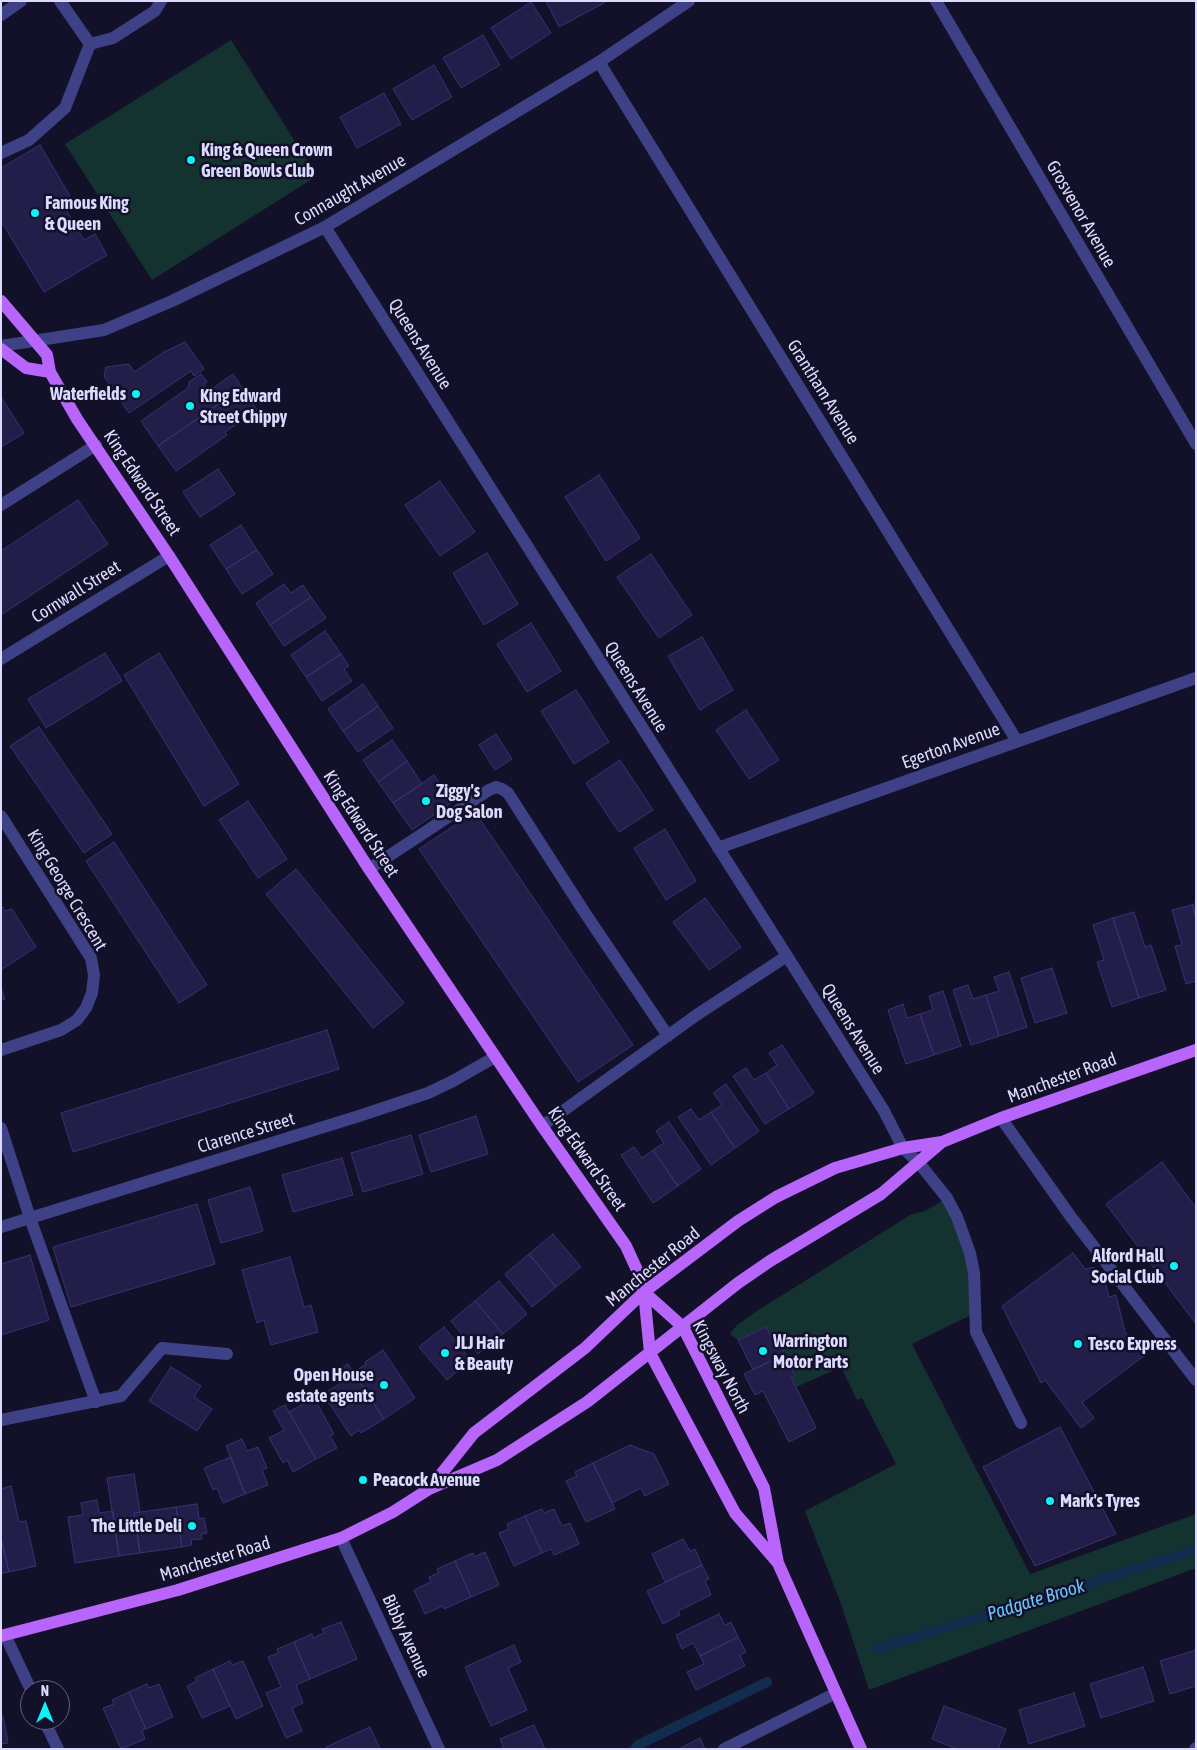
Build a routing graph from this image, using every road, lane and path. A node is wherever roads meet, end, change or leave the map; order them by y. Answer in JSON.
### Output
{"nodes":[{"id":1,"x":21,"y":1,"type":"edge"},
{"id":2,"x":60,"y":1,"type":"edge"},
{"id":3,"x":161,"y":1,"type":"edge"},
{"id":4,"x":689,"y":1,"type":"edge"},
{"id":5,"x":936,"y":1,"type":"edge"},
{"id":6,"x":1,"y":15,"type":"edge"},
{"id":7,"x":90,"y":44,"type":"junction"},
{"id":8,"x":599,"y":62,"type":"junction"},
{"id":9,"x":1,"y":153,"type":"edge"},
{"id":10,"x":325,"y":227,"type":"junction"},
{"id":11,"x":2,"y":305,"type":"edge"},
{"id":12,"x":35,"y":340,"type":"junction"},
{"id":13,"x":1,"y":347,"type":"edge"},
{"id":14,"x":50,"y":372,"type":"junction"},
{"id":15,"x":1196,"y":444,"type":"edge"},
{"id":16,"x":96,"y":446,"type":"junction"},
{"id":17,"x":1,"y":504,"type":"edge"},
{"id":18,"x":169,"y":556,"type":"junction"},
{"id":19,"x":1,"y":659,"type":"edge"},
{"id":20,"x":1196,"y":678,"type":"edge"},
{"id":21,"x":1017,"y":741,"type":"junction"},
{"id":22,"x":1,"y":816,"type":"edge"},
{"id":23,"x":718,"y":848,"type":"junction"},
{"id":24,"x":369,"y":869,"type":"junction"},
{"id":25,"x":787,"y":956,"type":"junction"},
{"id":26,"x":668,"y":1036,"type":"junction"},
{"id":27,"x":1,"y":1050,"type":"edge"},
{"id":28,"x":1196,"y":1050,"type":"edge"},
{"id":29,"x":495,"y":1057,"type":"junction"},
{"id":30,"x":1002,"y":1118,"type":"junction"},
{"id":31,"x":542,"y":1126,"type":"junction"},
{"id":32,"x":1,"y":1128,"type":"edge"},
{"id":33,"x":942,"y":1142,"type":"junction"},
{"id":34,"x":903,"y":1148,"type":"junction"},
{"id":35,"x":919,"y":1163,"type":"junction"},
{"id":36,"x":30,"y":1218,"type":"junction"},
{"id":37,"x":1,"y":1227,"type":"edge"},
{"id":38,"x":644,"y":1292,"type":"junction"},
{"id":39,"x":682,"y":1327,"type":"junction"},
{"id":40,"x":650,"y":1353,"type":"junction"},
{"id":41,"x":227,"y":1354,"type":"dead end"},
{"id":42,"x":1196,"y":1380,"type":"edge"},
{"id":43,"x":96,"y":1402,"type":"junction"},
{"id":44,"x":1,"y":1420,"type":"edge"},
{"id":45,"x":1021,"y":1423,"type":"dead end"},
{"id":46,"x":429,"y":1490,"type":"junction"},
{"id":47,"x":341,"y":1538,"type":"junction"},
{"id":48,"x":778,"y":1563,"type":"junction"},
{"id":49,"x":3,"y":1635,"type":"edge"},
{"id":50,"x":26,"y":1680,"type":"edge"},
{"id":51,"x":836,"y":1693,"type":"junction"},
{"id":52,"x":49,"y":1730,"type":"edge"},
{"id":53,"x":58,"y":1749,"type":"edge"},
{"id":54,"x":439,"y":1749,"type":"edge"},
{"id":55,"x":724,"y":1749,"type":"edge"},
{"id":56,"x":861,"y":1749,"type":"edge"}],
"edges":[{"from":1,"to":6,"type":"street"},
{"from":2,"to":7,"type":"street"},
{"from":3,"to":7,"type":"street"},
{"from":4,"to":8,"type":"street","name":"Connaught Avenue"},
{"from":5,"to":15,"type":"street","name":"Grosvenor Avenue"},
{"from":7,"to":9,"type":"street"},
{"from":8,"to":10,"type":"street","name":"Connaught Avenue"},
{"from":8,"to":21,"type":"street","name":"Grantham Avenue"},
{"from":10,"to":12,"type":"street","name":"Connaught Avenue"},
{"from":10,"to":23,"type":"street","name":"Queens Avenue"},
{"from":11,"to":12,"type":"main road","name":"King Edward Street"},
{"from":12,"to":13,"type":"street","name":"Connaught Avenue"},
{"from":12,"to":14,"type":"main road","name":"King Edward Street"},
{"from":13,"to":14,"type":"main road"},
{"from":14,"to":16,"type":"main road","name":"King Edward Street"},
{"from":16,"to":17,"type":"street"},
{"from":16,"to":18,"type":"main road","name":"King Edward Street"},
{"from":18,"to":19,"type":"street","name":"Cornwall Street"},
{"from":18,"to":24,"type":"main road","name":"King Edward Street"},
{"from":20,"to":21,"type":"street","name":"Egerton Avenue"},
{"from":21,"to":23,"type":"street","name":"Egerton Avenue"},
{"from":22,"to":27,"type":"street","name":"King George Crescent"},
{"from":23,"to":25,"type":"street","name":"Queens Avenue"},
{"from":24,"to":26,"type":"street"},
{"from":24,"to":29,"type":"main road","name":"King Edward Street"},
{"from":25,"to":26,"type":"street"},
{"from":25,"to":34,"type":"street","name":"Queens Avenue"},
{"from":26,"to":31,"type":"street"},
{"from":28,"to":30,"type":"main road","name":"Manchester Road"},
{"from":29,"to":31,"type":"main road","name":"King Edward Street"},
{"from":29,"to":36,"type":"street","name":"Clarence Street"},
{"from":30,"to":33,"type":"main road","name":"Manchester Road"},
{"from":30,"to":42,"type":"street"},
{"from":31,"to":38,"type":"main road","name":"King Edward Street"},
{"from":32,"to":36,"type":"street"},
{"from":33,"to":34,"type":"main road","name":"Manchester Road"},
{"from":33,"to":35,"type":"main road","name":"Manchester Road"},
{"from":34,"to":35,"type":"street","name":"Queens Avenue"},
{"from":34,"to":38,"type":"main road","name":"Manchester Road"},
{"from":35,"to":39,"type":"main road","name":"Manchester Road"},
{"from":35,"to":45,"type":"street","name":"Queens Avenue"},
{"from":36,"to":37,"type":"street","name":"Clarence Street"},
{"from":36,"to":43,"type":"street"},
{"from":38,"to":39,"type":"main road","name":"Kingsway North"},
{"from":38,"to":40,"type":"main road","name":"Kingsway North"},
{"from":38,"to":46,"type":"main road","name":"Manchester Road"},
{"from":39,"to":40,"type":"main road","name":"Manchester Road"},
{"from":39,"to":48,"type":"main road","name":"Kingsway North"},
{"from":40,"to":46,"type":"main road","name":"Manchester Road"},
{"from":40,"to":48,"type":"main road","name":"Kingsway North"},
{"from":41,"to":43,"type":"street"},
{"from":43,"to":44,"type":"street"},
{"from":46,"to":47,"type":"main road","name":"Manchester Road"},
{"from":47,"to":49,"type":"main road","name":"Manchester Road"},
{"from":47,"to":54,"type":"street","name":"Bibby Avenue"},
{"from":48,"to":51,"type":"main road","name":"Kingsway North"},
{"from":49,"to":50,"type":"street"},
{"from":51,"to":55,"type":"street"},
{"from":51,"to":56,"type":"main road","name":"Kingsway North"},
{"from":52,"to":53,"type":"street"}]}
